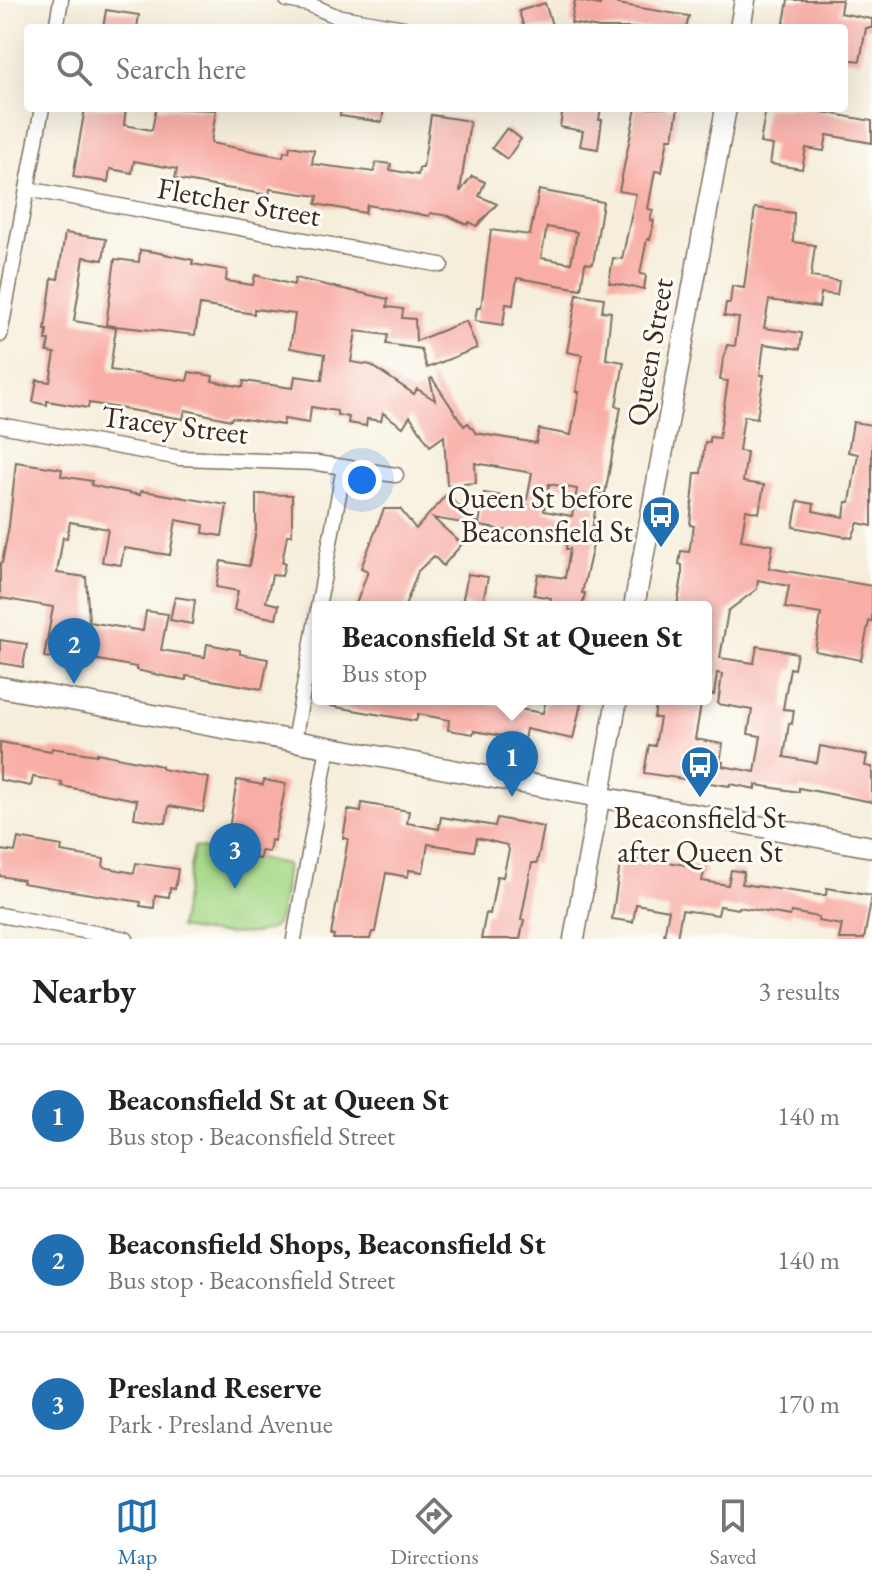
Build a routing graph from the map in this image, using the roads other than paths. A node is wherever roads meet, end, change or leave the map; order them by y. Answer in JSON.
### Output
{"nodes":[{"id":1,"x":61,"y":0,"type":"edge"},
{"id":2,"x":287,"y":0,"type":"edge"},
{"id":3,"x":745,"y":0,"type":"edge"},
{"id":4,"x":308,"y":2,"type":"edge"},
{"id":5,"x":57,"y":24,"type":"edge"},
{"id":6,"x":381,"y":24,"type":"edge"},
{"id":7,"x":741,"y":24,"type":"edge"},
{"id":8,"x":41,"y":112,"type":"edge"},
{"id":9,"x":725,"y":112,"type":"edge"},
{"id":10,"x":27,"y":189,"type":"junction"},
{"id":11,"x":441,"y":265,"type":"dead end"},
{"id":12,"x":0,"y":335,"type":"edge"},
{"id":13,"x":0,"y":425,"type":"edge"},
{"id":14,"x":344,"y":467,"type":"junction"},
{"id":15,"x":396,"y":475,"type":"dead end"},
{"id":16,"x":319,"y":601,"type":"edge"},
{"id":17,"x":635,"y":601,"type":"edge"},
{"id":18,"x":312,"y":641,"type":"edge"},
{"id":19,"x":0,"y":687,"type":"edge"},
{"id":20,"x":616,"y":705,"type":"edge"},
{"id":21,"x":294,"y":741,"type":"junction"},
{"id":22,"x":328,"y":747,"type":"junction"},
{"id":23,"x":599,"y":797,"type":"junction"},
{"id":24,"x":872,"y":847,"type":"edge"},
{"id":25,"x":0,"y":915,"type":"edge"},
{"id":26,"x":77,"y":935,"type":"edge"},
{"id":27,"x":126,"y":939,"type":"edge"},
{"id":28,"x":294,"y":939,"type":"edge"},
{"id":29,"x":574,"y":939,"type":"edge"}],
"edges":[{"from":1,"to":5,"type":"street"},
{"from":2,"to":4,"type":"street"},
{"from":3,"to":7,"type":"main road"},
{"from":4,"to":6,"type":"street"},
{"from":8,"to":10,"type":"street"},
{"from":9,"to":17,"type":"main road","name":"Queen Street"},
{"from":10,"to":11,"type":"street","name":"Fletcher Street"},
{"from":10,"to":12,"type":"street"},
{"from":13,"to":14,"type":"street","name":"Tracey Street"},
{"from":14,"to":15,"type":"street","name":"Tracey Street"},
{"from":14,"to":16,"type":"street"},
{"from":18,"to":21,"type":"street"},
{"from":19,"to":21,"type":"main road"},
{"from":20,"to":23,"type":"main road"},
{"from":21,"to":22,"type":"main road"},
{"from":22,"to":23,"type":"main road"},
{"from":22,"to":28,"type":"street"},
{"from":23,"to":24,"type":"main road"},
{"from":23,"to":29,"type":"main road"},
{"from":25,"to":26,"type":"street"},
{"from":26,"to":27,"type":"street"}]}
